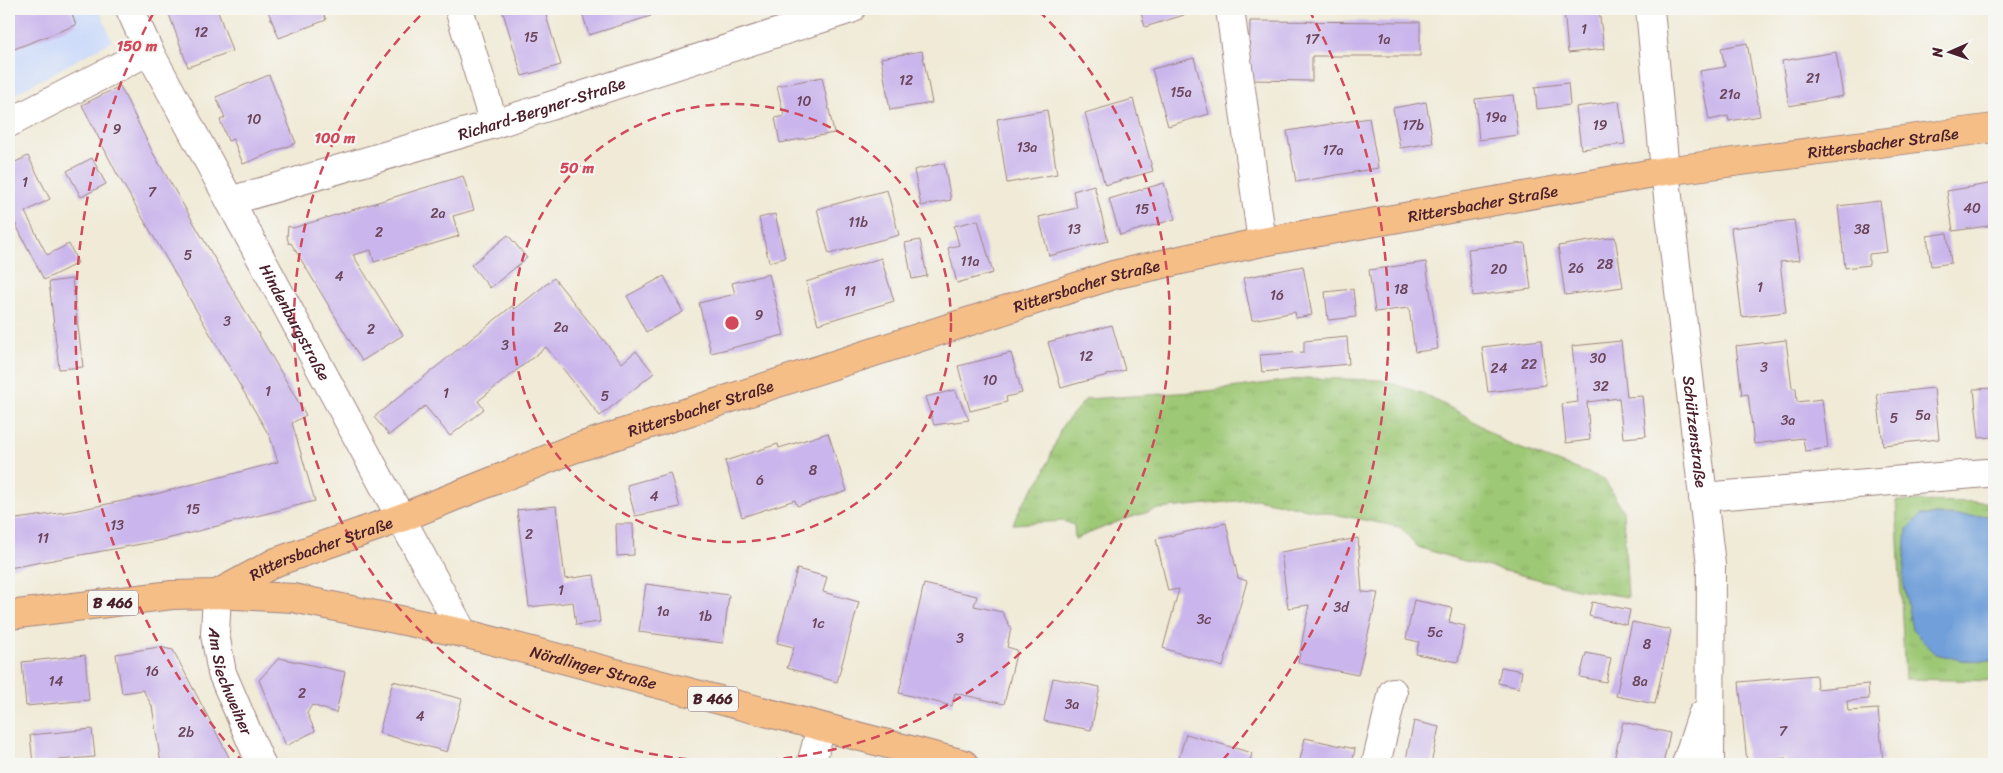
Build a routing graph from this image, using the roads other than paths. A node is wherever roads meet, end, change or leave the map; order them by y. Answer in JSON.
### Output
{"nodes":[{"id":1,"x":130,"y":9,"type":"edge"},
{"id":2,"x":459,"y":9,"type":"edge"},
{"id":3,"x":851,"y":9,"type":"edge"},
{"id":4,"x":1230,"y":9,"type":"edge"},
{"id":5,"x":1650,"y":9,"type":"edge"},
{"id":6,"x":149,"y":51,"type":"junction"},
{"id":7,"x":9,"y":123,"type":"edge"},
{"id":8,"x":494,"y":124,"type":"junction"},
{"id":9,"x":1994,"y":128,"type":"edge"},
{"id":10,"x":1665,"y":171,"type":"junction"},
{"id":11,"x":230,"y":201,"type":"junction"},
{"id":12,"x":1262,"y":242,"type":"junction"},
{"id":13,"x":1986,"y":473,"type":"dead end"},
{"id":14,"x":1703,"y":497,"type":"junction"},
{"id":15,"x":401,"y":518,"type":"junction"},
{"id":16,"x":217,"y":594,"type":"junction"},
{"id":17,"x":9,"y":615,"type":"edge"},
{"id":18,"x":463,"y":632,"type":"junction"},
{"id":19,"x":1393,"y":692,"type":"dead end"},
{"id":20,"x":1709,"y":692,"type":"junction"},
{"id":21,"x":821,"y":728,"type":"junction"},
{"id":22,"x":261,"y":764,"type":"edge"},
{"id":23,"x":811,"y":764,"type":"edge"},
{"id":24,"x":964,"y":764,"type":"edge"},
{"id":25,"x":1376,"y":764,"type":"edge"},
{"id":26,"x":1686,"y":764,"type":"edge"},
{"id":27,"x":1710,"y":764,"type":"edge"}],
"edges":[{"from":1,"to":6,"type":"street","name":"Hindenburgstraße"},
{"from":2,"to":8,"type":"street"},
{"from":3,"to":8,"type":"street","name":"Richard-Bergner-Straße"},
{"from":4,"to":12,"type":"street"},
{"from":5,"to":10,"type":"street","name":"Schützenstraße"},
{"from":6,"to":7,"type":"street"},
{"from":6,"to":11,"type":"street","name":"Hindenburgstraße"},
{"from":8,"to":11,"type":"street","name":"Richard-Bergner-Straße"},
{"from":9,"to":10,"type":"main road","name":"Rittersbacher Straße"},
{"from":10,"to":12,"type":"main road","name":"Rittersbacher Straße"},
{"from":10,"to":14,"type":"street","name":"Schützenstraße"},
{"from":11,"to":15,"type":"street","name":"Hindenburgstraße"},
{"from":12,"to":15,"type":"main road","name":"Rittersbacher Straße"},
{"from":13,"to":14,"type":"street"},
{"from":14,"to":20,"type":"street","name":"Schützenstraße"},
{"from":15,"to":16,"type":"main road","name":"Rittersbacher Straße"},
{"from":15,"to":18,"type":"street","name":"Hindenburgstraße"},
{"from":16,"to":17,"type":"main road","number":"B 466"},
{"from":16,"to":18,"type":"main road","name":"Nördlinger Straße","number":"B 466"},
{"from":16,"to":22,"type":"street","name":"Am Siechweiher"},
{"from":18,"to":21,"type":"main road","name":"Nördlinger Straße","number":"B 466"},
{"from":19,"to":25,"type":"street"},
{"from":20,"to":26,"type":"street","name":"Schützenstraße"},
{"from":20,"to":27,"type":"street","name":"Schützenstraße"},
{"from":21,"to":23,"type":"street"},
{"from":21,"to":24,"type":"main road","name":"Nördlinger Straße","number":"B 466"}]}
